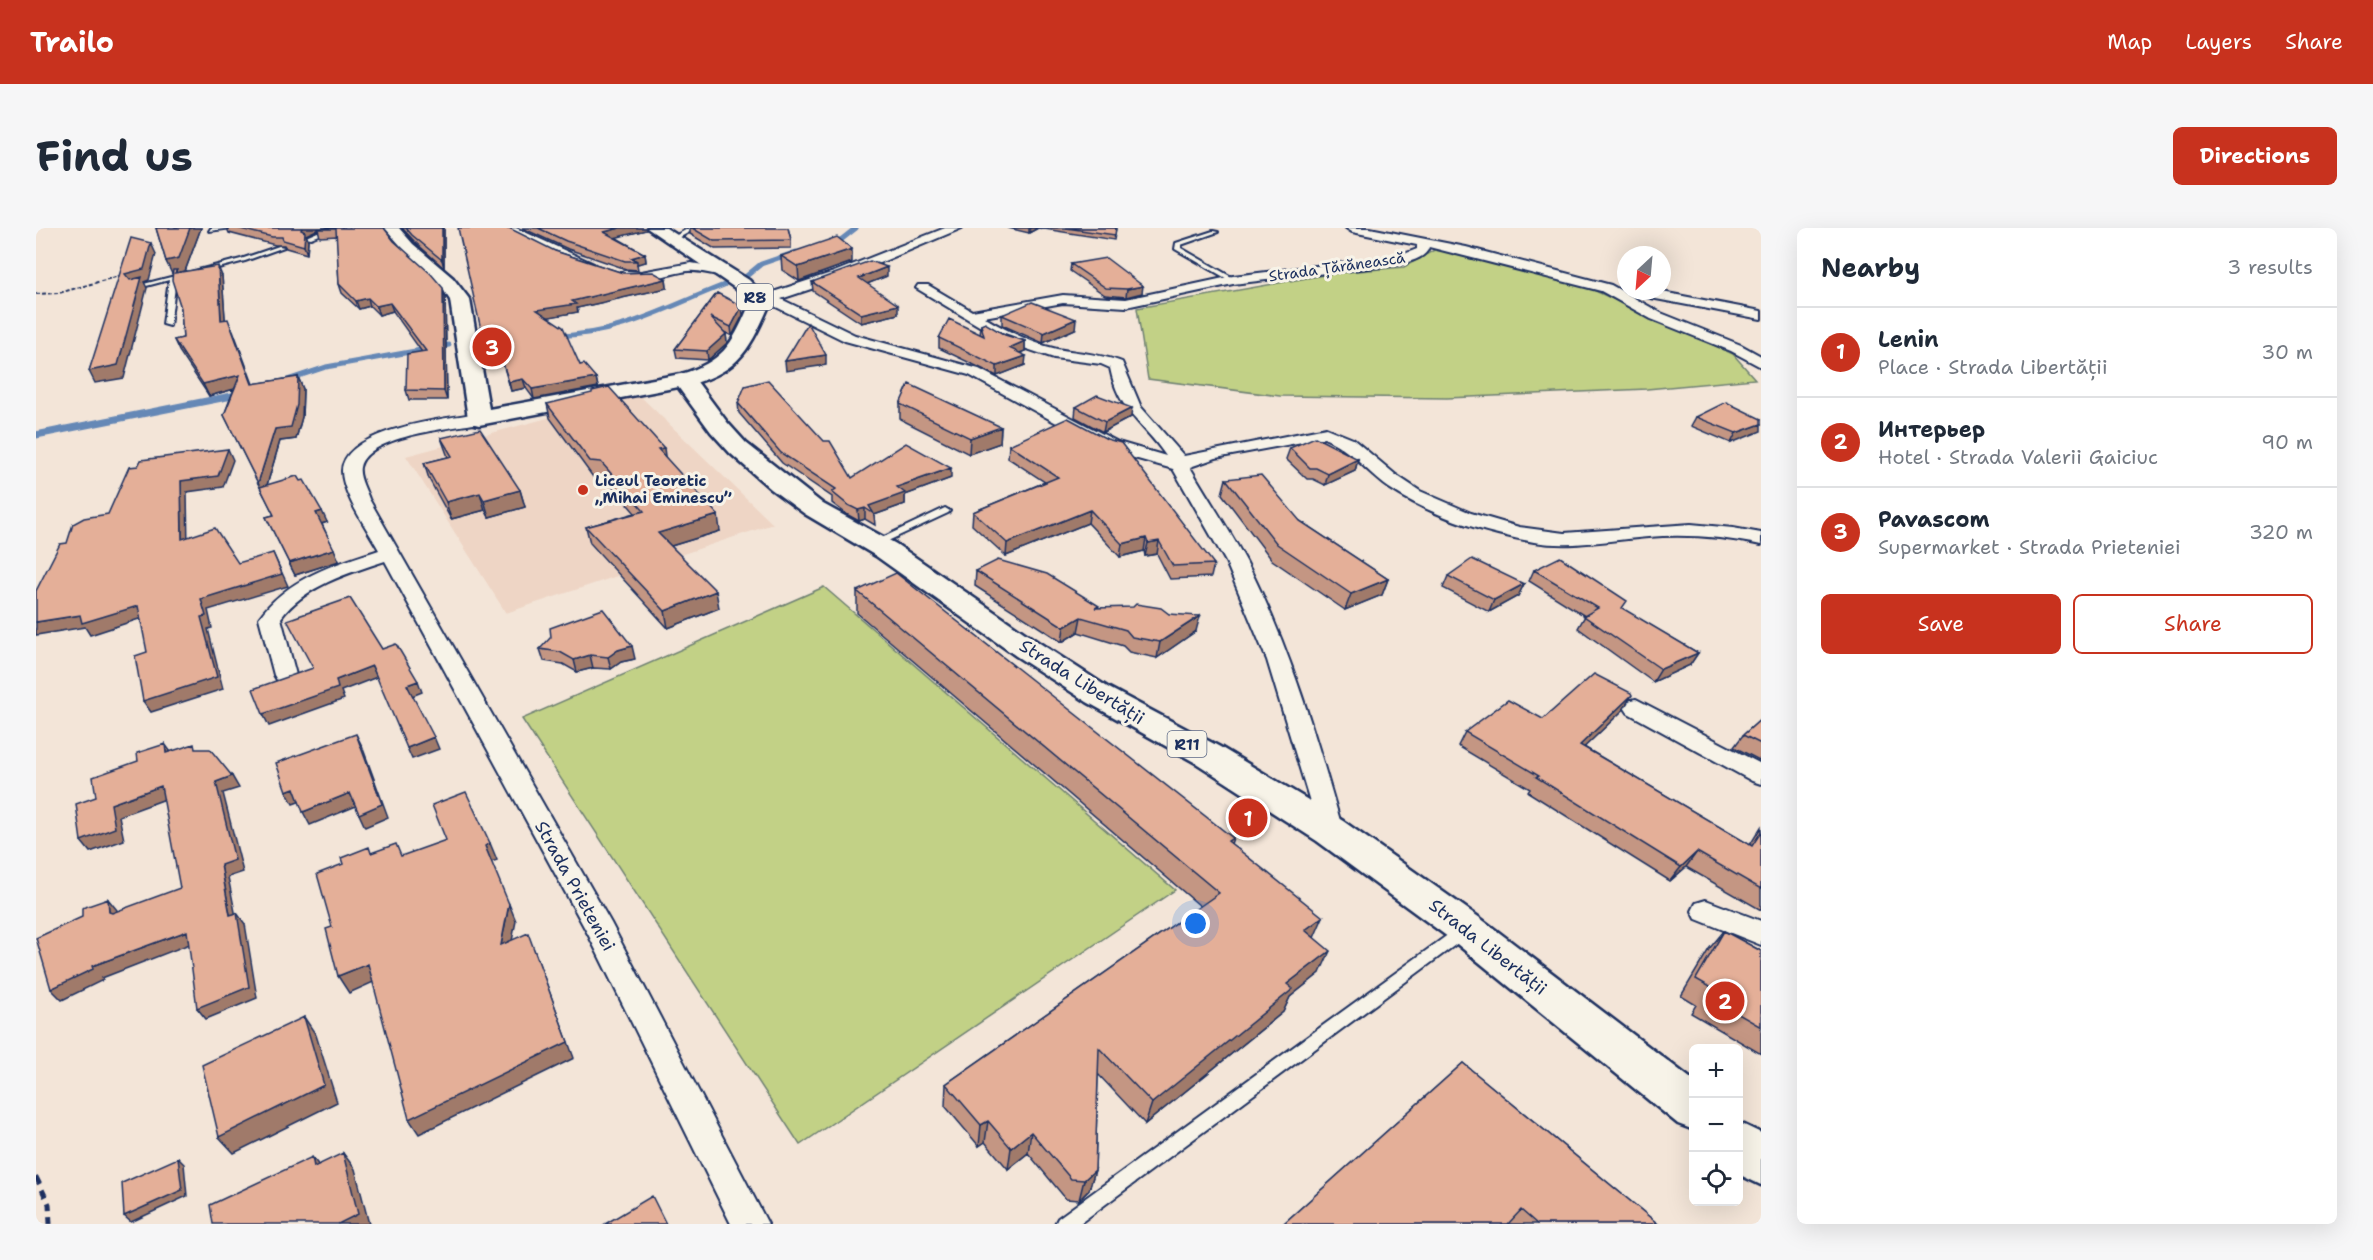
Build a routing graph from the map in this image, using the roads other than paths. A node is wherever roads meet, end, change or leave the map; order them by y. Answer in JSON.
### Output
{"nodes":[{"id":1,"x":229,"y":228,"type":"edge"},
{"id":2,"x":333,"y":228,"type":"edge"},
{"id":3,"x":390,"y":228,"type":"edge"},
{"id":4,"x":507,"y":228,"type":"edge"},
{"id":5,"x":655,"y":228,"type":"edge"},
{"id":6,"x":694,"y":228,"type":"edge"},
{"id":7,"x":957,"y":228,"type":"edge"},
{"id":8,"x":1352,"y":228,"type":"edge"},
{"id":9,"x":212,"y":230,"type":"dead end"},
{"id":10,"x":1215,"y":232,"type":"dead end"},
{"id":11,"x":309,"y":237,"type":"dead end"},
{"id":12,"x":671,"y":240,"type":"junction"},
{"id":13,"x":1423,"y":243,"type":"junction"},
{"id":14,"x":282,"y":247,"type":"edge"},
{"id":15,"x":722,"y":272,"type":"junction"},
{"id":16,"x":173,"y":278,"type":"junction"},
{"id":17,"x":1233,"y":280,"type":"junction"},
{"id":18,"x":135,"y":287,"type":"edge"},
{"id":19,"x":922,"y":288,"type":"dead end"},
{"id":20,"x":1606,"y":288,"type":"junction"},
{"id":21,"x":1617,"y":289,"type":"edge"},
{"id":22,"x":1671,"y":298,"type":"edge"},
{"id":23,"x":764,"y":300,"type":"junction"},
{"id":24,"x":972,"y":315,"type":"junction"},
{"id":25,"x":1761,"y":315,"type":"edge"},
{"id":26,"x":167,"y":324,"type":"dead end"},
{"id":27,"x":1761,"y":362,"type":"edge"},
{"id":28,"x":684,"y":380,"type":"junction"},
{"id":29,"x":479,"y":418,"type":"junction"},
{"id":30,"x":1180,"y":465,"type":"junction"},
{"id":31,"x":945,"y":511,"type":"dead end"},
{"id":32,"x":1761,"y":539,"type":"edge"},
{"id":33,"x":874,"y":544,"type":"junction"},
{"id":34,"x":390,"y":553,"type":"junction"},
{"id":35,"x":285,"y":675,"type":"edge"},
{"id":36,"x":1636,"y":707,"type":"dead end"},
{"id":37,"x":1761,"y":775,"type":"edge"},
{"id":38,"x":1330,"y":831,"type":"junction"},
{"id":39,"x":1706,"y":911,"type":"dead end"},
{"id":40,"x":1466,"y":929,"type":"junction"},
{"id":41,"x":1761,"y":933,"type":"edge"},
{"id":42,"x":1689,"y":1105,"type":"edge"},
{"id":43,"x":1743,"y":1148,"type":"edge"},
{"id":44,"x":1761,"y":1162,"type":"edge"},
{"id":45,"x":750,"y":1224,"type":"edge"},
{"id":46,"x":1064,"y":1224,"type":"edge"}],
"edges":[{"from":1,"to":9,"type":"lane"},
{"from":2,"to":11,"type":"lane"},
{"from":3,"to":29,"type":"main road"},
{"from":4,"to":15,"type":"street"},
{"from":5,"to":12,"type":"main road","number":"R8"},
{"from":6,"to":12,"type":"lane"},
{"from":7,"to":23,"type":"street"},
{"from":8,"to":13,"type":"street"},
{"from":10,"to":17,"type":"lane"},
{"from":12,"to":15,"type":"main road","number":"R8"},
{"from":13,"to":17,"type":"street","name":"Strada Țărănească"},
{"from":13,"to":20,"type":"street","name":"Strada Țărănească"},
{"from":14,"to":16,"type":"lane"},
{"from":15,"to":23,"type":"main road","number":"R8"},
{"from":16,"to":18,"type":"lane"},
{"from":16,"to":26,"type":"lane"},
{"from":17,"to":24,"type":"street"},
{"from":19,"to":24,"type":"street"},
{"from":20,"to":21,"type":"street","name":"Strada Țărănească"},
{"from":20,"to":27,"type":"street","name":"Strada Țărănească"},
{"from":22,"to":25,"type":"street"},
{"from":23,"to":28,"type":"main road","number":"R8"},
{"from":23,"to":30,"type":"street"},
{"from":24,"to":30,"type":"street"},
{"from":28,"to":29,"type":"main road","number":"R8"},
{"from":28,"to":33,"type":"main road","name":"Strada Libertății","number":"R11"},
{"from":29,"to":34,"type":"street","name":"Strada Prieteniei"},
{"from":30,"to":32,"type":"street"},
{"from":30,"to":38,"type":"street"},
{"from":31,"to":33,"type":"lane"},
{"from":33,"to":38,"type":"main road","name":"Strada Libertății","number":"R11"},
{"from":34,"to":35,"type":"street"},
{"from":34,"to":45,"type":"street","name":"Strada Prieteniei"},
{"from":36,"to":37,"type":"street"},
{"from":38,"to":40,"type":"main road","name":"Strada Libertății","number":"R11"},
{"from":39,"to":41,"type":"street"},
{"from":40,"to":42,"type":"main road","name":"Strada Libertății","number":"R11"},
{"from":40,"to":46,"type":"lane"},
{"from":43,"to":44,"type":"main road"}]}
